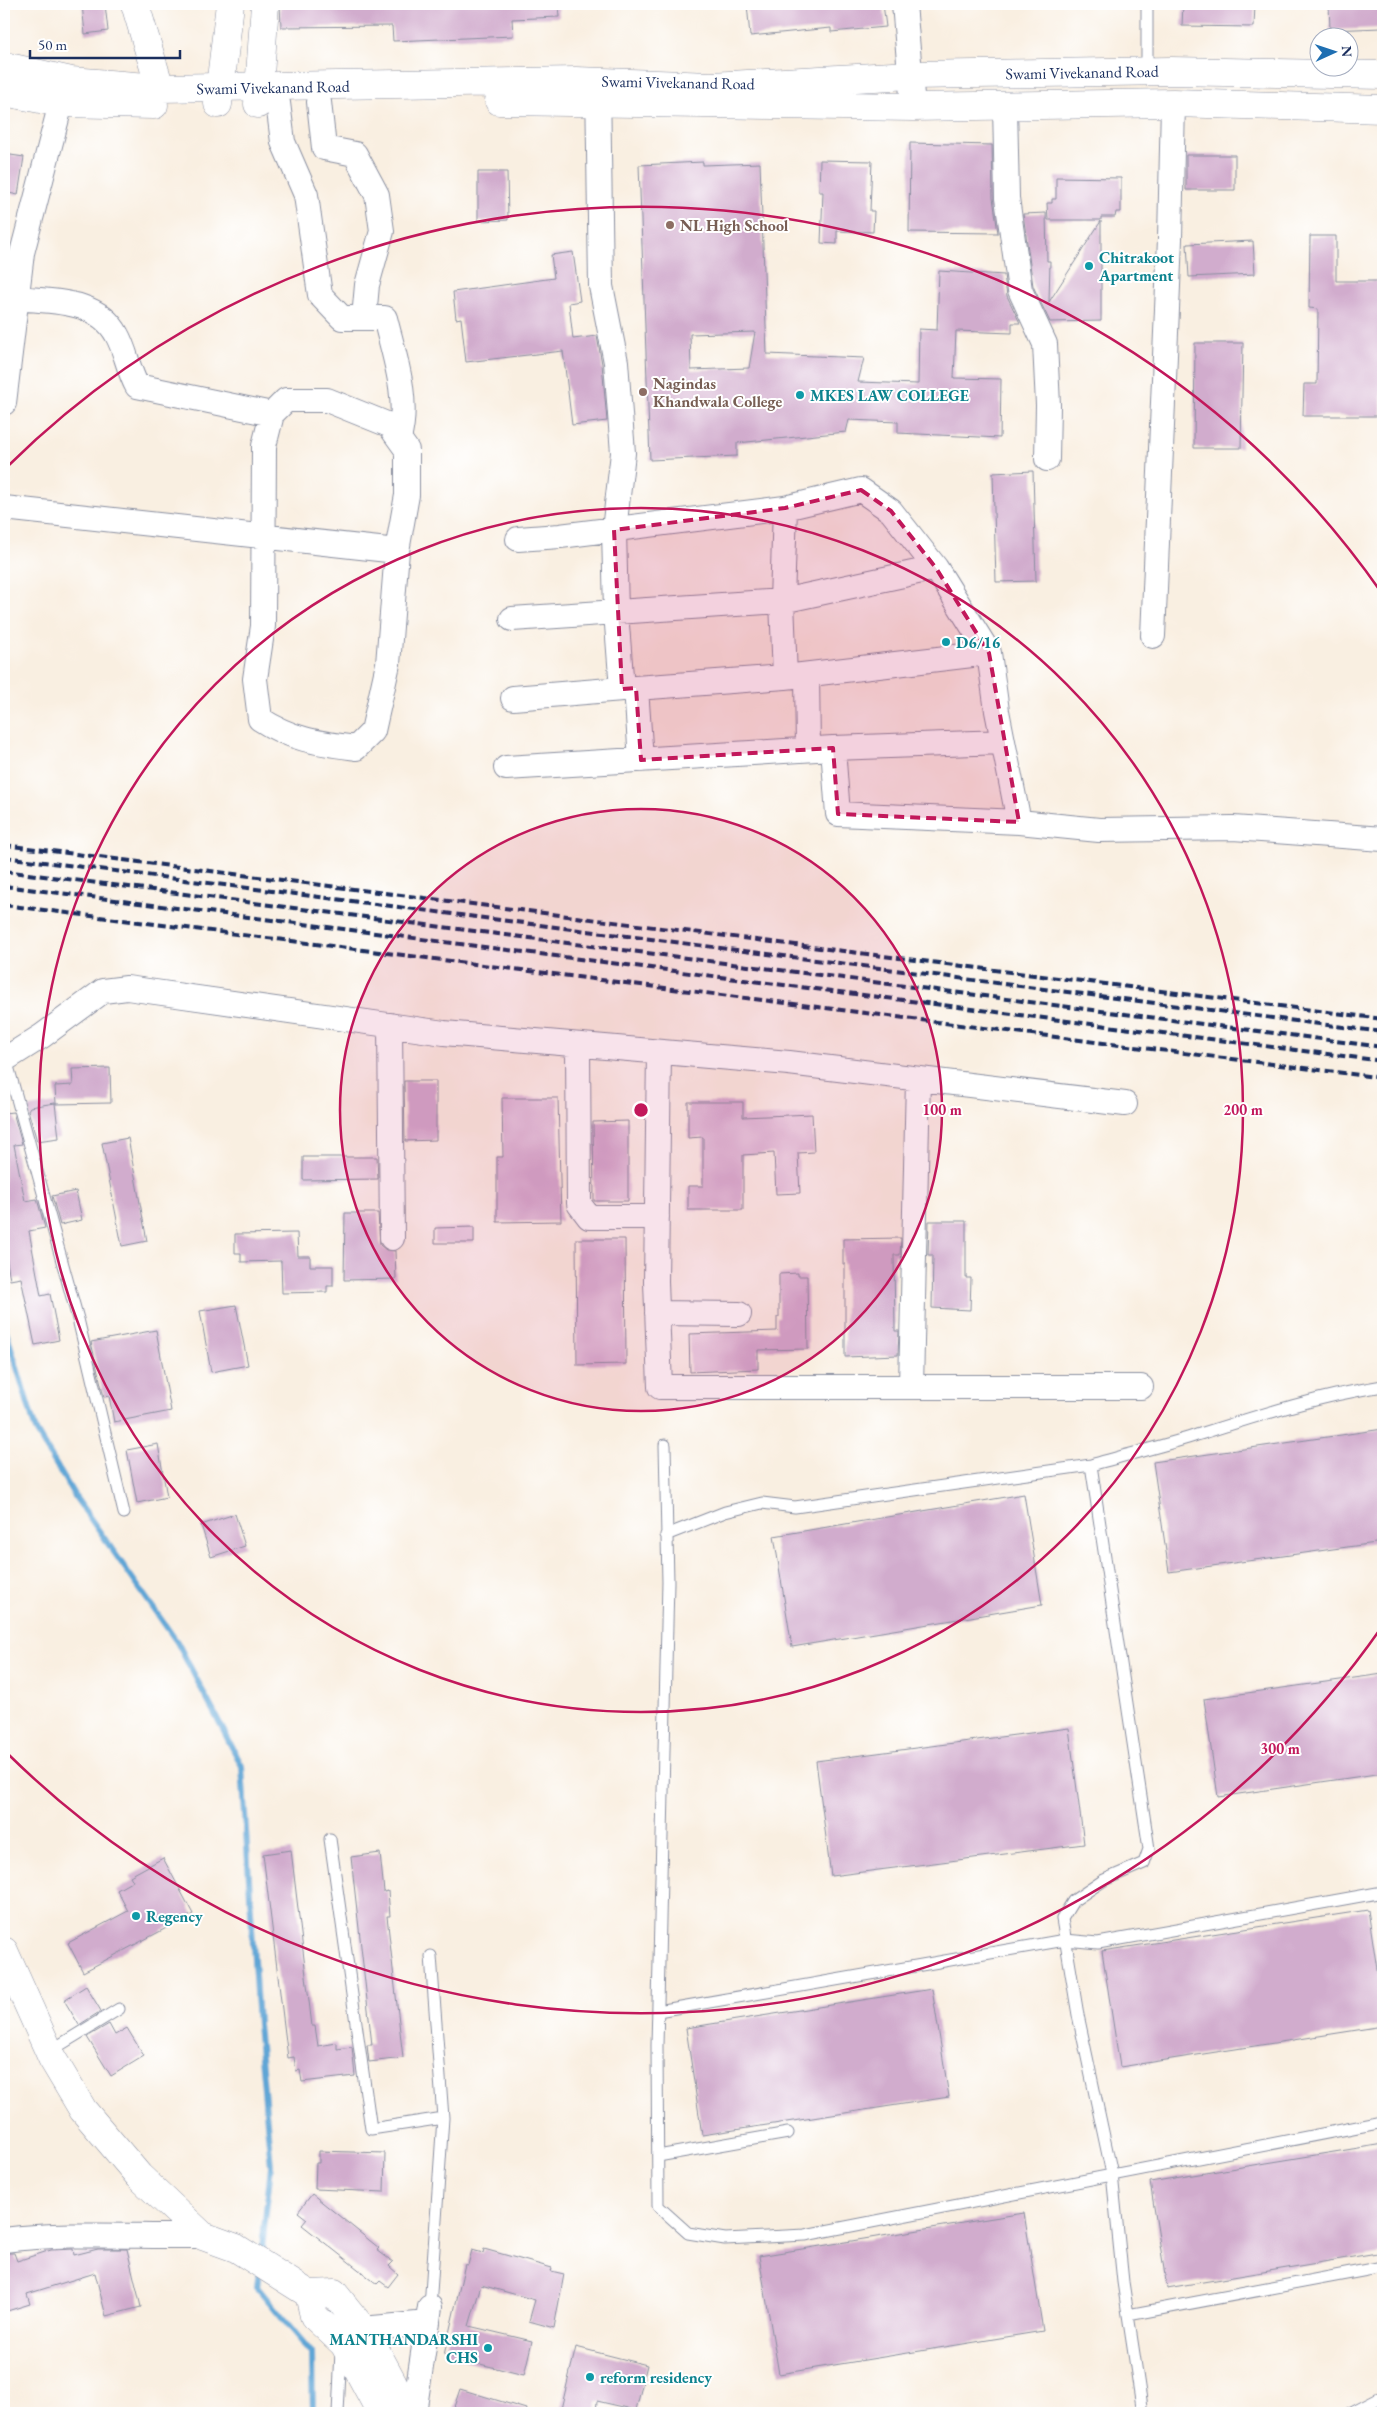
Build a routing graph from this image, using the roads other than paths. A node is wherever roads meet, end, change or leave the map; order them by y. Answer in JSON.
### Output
{"nodes":[{"id":1,"x":135,"y":4,"type":"edge"},
{"id":2,"x":230,"y":4,"type":"edge"},
{"id":3,"x":265,"y":4,"type":"edge"},
{"id":4,"x":904,"y":4,"type":"edge"},
{"id":5,"x":1147,"y":9,"type":"dead end"},
{"id":6,"x":4,"y":66,"type":"edge"},
{"id":7,"x":1147,"y":72,"type":"junction"},
{"id":8,"x":911,"y":75,"type":"junction"},
{"id":9,"x":1383,"y":75,"type":"edge"},
{"id":10,"x":160,"y":88,"type":"junction"},
{"id":11,"x":4,"y":92,"type":"edge"},
{"id":12,"x":597,"y":92,"type":"junction"},
{"id":13,"x":219,"y":96,"type":"junction"},
{"id":14,"x":265,"y":98,"type":"junction"},
{"id":15,"x":319,"y":102,"type":"junction"},
{"id":16,"x":61,"y":103,"type":"junction"},
{"id":17,"x":1173,"y":103,"type":"junction"},
{"id":18,"x":4,"y":105,"type":"edge"},
{"id":19,"x":1005,"y":106,"type":"junction"},
{"id":20,"x":913,"y":107,"type":"junction"},
{"id":21,"x":1383,"y":109,"type":"edge"},
{"id":22,"x":17,"y":298,"type":"junction"},
{"id":23,"x":364,"y":318,"type":"junction"},
{"id":24,"x":4,"y":403,"type":"edge"},
{"id":25,"x":272,"y":414,"type":"junction"},
{"id":26,"x":399,"y":438,"type":"junction"},
{"id":27,"x":1047,"y":459,"type":"dead end"},
{"id":28,"x":4,"y":508,"type":"edge"},
{"id":29,"x":785,"y":508,"type":"junction"},
{"id":30,"x":614,"y":530,"type":"junction"},
{"id":31,"x":262,"y":536,"type":"junction"},
{"id":32,"x":518,"y":539,"type":"dead end"},
{"id":33,"x":397,"y":551,"type":"junction"},
{"id":34,"x":936,"y":568,"type":"junction"},
{"id":35,"x":782,"y":601,"type":"junction"},
{"id":36,"x":616,"y":612,"type":"junction"},
{"id":37,"x":512,"y":619,"type":"dead end"},
{"id":38,"x":1153,"y":636,"type":"dead end"},
{"id":39,"x":989,"y":652,"type":"junction"},
{"id":40,"x":796,"y":676,"type":"junction"},
{"id":41,"x":629,"y":689,"type":"junction"},
{"id":42,"x":513,"y":698,"type":"dead end"},
{"id":43,"x":1004,"y":742,"type":"junction"},
{"id":44,"x":833,"y":748,"type":"junction"},
{"id":45,"x":808,"y":750,"type":"junction"},
{"id":46,"x":641,"y":760,"type":"junction"},
{"id":47,"x":506,"y":768,"type":"dead end"},
{"id":48,"x":1019,"y":822,"type":"junction"},
{"id":49,"x":1383,"y":839,"type":"edge"},
{"id":50,"x":390,"y":1025,"type":"junction"},
{"id":51,"x":578,"y":1045,"type":"junction"},
{"id":52,"x":659,"y":1052,"type":"junction"},
{"id":53,"x":5,"y":1060,"type":"edge"},
{"id":54,"x":918,"y":1079,"type":"junction"},
{"id":55,"x":1125,"y":1104,"type":"dead end"},
{"id":56,"x":657,"y":1217,"type":"junction"},
{"id":57,"x":392,"y":1238,"type":"dead end"},
{"id":58,"x":657,"y":1313,"type":"junction"},
{"id":59,"x":739,"y":1314,"type":"dead end"},
{"id":60,"x":1383,"y":1386,"type":"edge"},
{"id":61,"x":911,"y":1387,"type":"junction"},
{"id":62,"x":1141,"y":1387,"type":"dead end"},
{"id":63,"x":664,"y":1445,"type":"dead end"},
{"id":64,"x":1091,"y":1465,"type":"junction"},
{"id":65,"x":124,"y":1513,"type":"dead end"},
{"id":66,"x":666,"y":1535,"type":"junction"},
{"id":67,"x":330,"y":1839,"type":"dead end"},
{"id":68,"x":1383,"y":1892,"type":"edge"},
{"id":69,"x":1065,"y":1940,"type":"junction"},
{"id":70,"x":4,"y":1951,"type":"edge"},
{"id":71,"x":431,"y":1956,"type":"dead end"},
{"id":72,"x":119,"y":2009,"type":"dead end"},
{"id":73,"x":658,"y":2011,"type":"junction"},
{"id":74,"x":50,"y":2052,"type":"junction"},
{"id":75,"x":443,"y":2118,"type":"junction"},
{"id":76,"x":1383,"y":2122,"type":"edge"},
{"id":77,"x":788,"y":2133,"type":"dead end"},
{"id":78,"x":658,"y":2156,"type":"junction"},
{"id":79,"x":1112,"y":2174,"type":"junction"},
{"id":80,"x":203,"y":2236,"type":"junction"},
{"id":81,"x":4,"y":2240,"type":"edge"},
{"id":82,"x":1383,"y":2267,"type":"edge"},
{"id":83,"x":1128,"y":2314,"type":"junction"},
{"id":84,"x":429,"y":2315,"type":"junction"},
{"id":85,"x":352,"y":2335,"type":"junction"},
{"id":86,"x":1383,"y":2399,"type":"edge"},
{"id":87,"x":396,"y":2408,"type":"edge"},
{"id":88,"x":338,"y":2413,"type":"edge"},
{"id":89,"x":1144,"y":2413,"type":"edge"},
{"id":90,"x":1350,"y":2413,"type":"edge"}],
"edges":[{"from":1,"to":10,"type":"main road"},
{"from":2,"to":13,"type":"main road"},
{"from":3,"to":14,"type":"main road"},
{"from":4,"to":8,"type":"street"},
{"from":5,"to":7,"type":"lane"},
{"from":6,"to":10,"type":"main road","name":"Swami Vivekanand Road"},
{"from":7,"to":8,"type":"main road","name":"Swami Vivekanand Road"},
{"from":7,"to":9,"type":"main road","name":"Swami Vivekanand Road"},
{"from":8,"to":12,"type":"main road","name":"Swami Vivekanand Road"},
{"from":8,"to":20,"type":"street"},
{"from":10,"to":13,"type":"main road","name":"Swami Vivekanand Road"},
{"from":11,"to":16,"type":"main road","name":"Swami Vivekanand Road"},
{"from":12,"to":14,"type":"main road","name":"Swami Vivekanand Road"},
{"from":12,"to":15,"type":"main road","name":"Swami Vivekanand Road"},
{"from":12,"to":20,"type":"main road","name":"Swami Vivekanand Road"},
{"from":12,"to":30,"type":"street"},
{"from":13,"to":14,"type":"main road","name":"Swami Vivekanand Road"},
{"from":13,"to":16,"type":"main road","name":"Swami Vivekanand Road"},
{"from":14,"to":15,"type":"main road","name":"Swami Vivekanand Road"},
{"from":14,"to":23,"type":"street"},
{"from":15,"to":23,"type":"street"},
{"from":16,"to":18,"type":"main road","name":"Swami Vivekanand Road"},
{"from":16,"to":22,"type":"street"},
{"from":17,"to":19,"type":"main road","name":"Swami Vivekanand Road"},
{"from":17,"to":21,"type":"main road","name":"Swami Vivekanand Road"},
{"from":17,"to":38,"type":"street"},
{"from":19,"to":20,"type":"main road","name":"Swami Vivekanand Road"},
{"from":19,"to":27,"type":"street"},
{"from":22,"to":24,"type":"street"},
{"from":22,"to":25,"type":"street"},
{"from":23,"to":26,"type":"street"},
{"from":25,"to":26,"type":"street"},
{"from":25,"to":31,"type":"street"},
{"from":26,"to":33,"type":"street"},
{"from":28,"to":31,"type":"street"},
{"from":29,"to":30,"type":"street"},
{"from":29,"to":34,"type":"street"},
{"from":29,"to":35,"type":"street"},
{"from":30,"to":32,"type":"street"},
{"from":30,"to":36,"type":"street"},
{"from":31,"to":33,"type":"street"},
{"from":31,"to":33,"type":"street"},
{"from":34,"to":35,"type":"street"},
{"from":34,"to":39,"type":"street"},
{"from":35,"to":36,"type":"street"},
{"from":35,"to":40,"type":"street"},
{"from":36,"to":37,"type":"street"},
{"from":36,"to":41,"type":"street"},
{"from":39,"to":40,"type":"street"},
{"from":39,"to":43,"type":"street"},
{"from":40,"to":41,"type":"street"},
{"from":40,"to":45,"type":"street"},
{"from":41,"to":42,"type":"street"},
{"from":41,"to":46,"type":"street"},
{"from":43,"to":44,"type":"street"},
{"from":43,"to":48,"type":"street"},
{"from":44,"to":45,"type":"street"},
{"from":44,"to":48,"type":"street"},
{"from":45,"to":46,"type":"street"},
{"from":46,"to":47,"type":"street"},
{"from":48,"to":49,"type":"street"},
{"from":50,"to":51,"type":"street"},
{"from":50,"to":53,"type":"street"},
{"from":50,"to":57,"type":"street"},
{"from":51,"to":52,"type":"street"},
{"from":51,"to":56,"type":"street"},
{"from":52,"to":54,"type":"street"},
{"from":52,"to":56,"type":"street"},
{"from":53,"to":65,"type":"lane"},
{"from":54,"to":55,"type":"street"},
{"from":54,"to":61,"type":"street"},
{"from":56,"to":58,"type":"street"},
{"from":58,"to":59,"type":"street"},
{"from":58,"to":61,"type":"street"},
{"from":60,"to":64,"type":"lane"},
{"from":61,"to":62,"type":"street"},
{"from":63,"to":66,"type":"lane"},
{"from":64,"to":66,"type":"lane"},
{"from":64,"to":69,"type":"lane"},
{"from":66,"to":73,"type":"lane"},
{"from":67,"to":75,"type":"lane"},
{"from":68,"to":69,"type":"lane"},
{"from":69,"to":73,"type":"lane"},
{"from":69,"to":79,"type":"lane"},
{"from":70,"to":74,"type":"main road"},
{"from":71,"to":75,"type":"lane"},
{"from":72,"to":74,"type":"lane"},
{"from":73,"to":78,"type":"lane"},
{"from":74,"to":80,"type":"main road"},
{"from":75,"to":84,"type":"lane"},
{"from":76,"to":79,"type":"lane"},
{"from":77,"to":78,"type":"lane"},
{"from":78,"to":79,"type":"lane"},
{"from":79,"to":83,"type":"lane"},
{"from":80,"to":81,"type":"street"},
{"from":80,"to":85,"type":"main road"},
{"from":82,"to":83,"type":"lane"},
{"from":83,"to":89,"type":"lane"},
{"from":84,"to":85,"type":"street"},
{"from":84,"to":87,"type":"street"},
{"from":85,"to":87,"type":"main road"},
{"from":85,"to":88,"type":"lane"},
{"from":86,"to":90,"type":"lane"}]}
